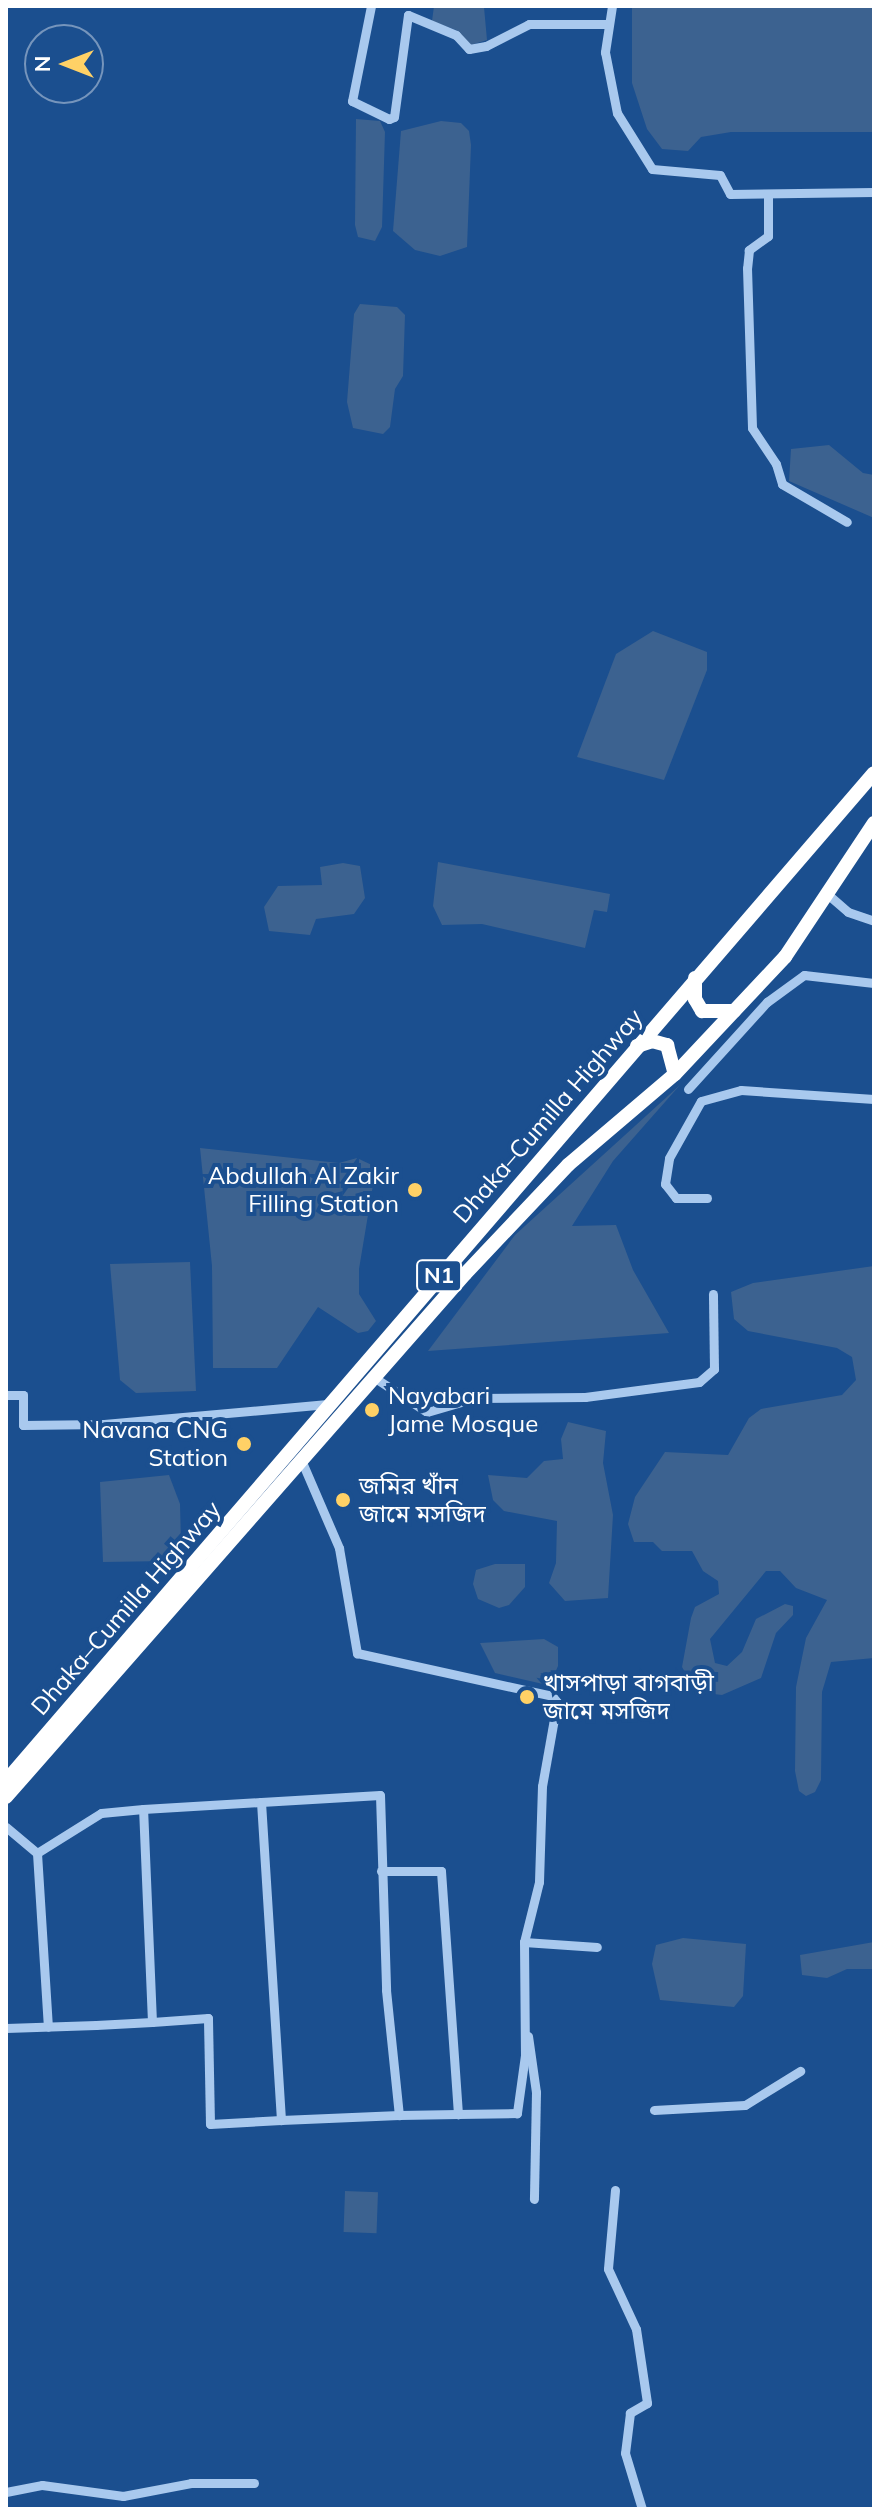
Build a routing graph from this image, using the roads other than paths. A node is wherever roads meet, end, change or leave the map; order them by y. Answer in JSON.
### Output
{"nodes":[{"id":1,"x":371,"y":6,"type":"edge"},
{"id":2,"x":612,"y":6,"type":"edge"},
{"id":3,"x":609,"y":24,"type":"junction"},
{"id":4,"x":874,"y":192,"type":"edge"},
{"id":5,"x":768,"y":194,"type":"junction"},
{"id":6,"x":847,"y":522,"type":"dead end"},
{"id":7,"x":874,"y":773,"type":"edge"},
{"id":8,"x":874,"y":823,"type":"edge"},
{"id":9,"x":825,"y":892,"type":"junction"},
{"id":10,"x":874,"y":921,"type":"edge"},
{"id":11,"x":695,"y":978,"type":"junction"},
{"id":12,"x":874,"y":983,"type":"edge"},
{"id":13,"x":734,"y":1011,"type":"junction"},
{"id":14,"x":637,"y":1046,"type":"junction"},
{"id":15,"x":675,"y":1074,"type":"junction"},
{"id":16,"x":688,"y":1089,"type":"dead end"},
{"id":17,"x":874,"y":1099,"type":"edge"},
{"id":18,"x":707,"y":1198,"type":"dead end"},
{"id":19,"x":713,"y":1294,"type":"dead end"},
{"id":20,"x":375,"y":1378,"type":"junction"},
{"id":21,"x":6,"y":1395,"type":"edge"},
{"id":22,"x":334,"y":1404,"type":"junction"},
{"id":23,"x":302,"y":1462,"type":"junction"},
{"id":24,"x":6,"y":1781,"type":"edge"},
{"id":25,"x":6,"y":1797,"type":"edge"},
{"id":26,"x":261,"y":1802,"type":"junction"},
{"id":27,"x":143,"y":1809,"type":"junction"},
{"id":28,"x":6,"y":1827,"type":"edge"},
{"id":29,"x":37,"y":1853,"type":"junction"},
{"id":30,"x":381,"y":1871,"type":"junction"},
{"id":31,"x":524,"y":1942,"type":"junction"},
{"id":32,"x":597,"y":1947,"type":"dead end"},
{"id":33,"x":152,"y":2022,"type":"junction"},
{"id":34,"x":524,"y":2025,"type":"junction"},
{"id":35,"x":48,"y":2027,"type":"junction"},
{"id":36,"x":6,"y":2028,"type":"edge"},
{"id":37,"x":800,"y":2071,"type":"dead end"},
{"id":38,"x":654,"y":2110,"type":"dead end"},
{"id":39,"x":458,"y":2114,"type":"junction"},
{"id":40,"x":399,"y":2115,"type":"junction"},
{"id":41,"x":281,"y":2120,"type":"junction"},
{"id":42,"x":615,"y":2190,"type":"dead end"},
{"id":43,"x":534,"y":2199,"type":"dead end"},
{"id":44,"x":254,"y":2483,"type":"dead end"},
{"id":45,"x":6,"y":2492,"type":"edge"},
{"id":46,"x":642,"y":2509,"type":"edge"}],
"edges":[{"from":1,"to":3,"type":"street"},
{"from":2,"to":3,"type":"street"},
{"from":3,"to":5,"type":"street"},
{"from":4,"to":5,"type":"street"},
{"from":5,"to":6,"type":"street"},
{"from":7,"to":11,"type":"highway","name":"Dhaka–Cumilla Highway","number":"N1"},
{"from":8,"to":9,"type":"highway","name":"Dhaka–Cumilla Highway","number":"N1"},
{"from":9,"to":10,"type":"street"},
{"from":9,"to":13,"type":"highway","name":"Dhaka–Cumilla Highway","number":"N1"},
{"from":11,"to":13,"type":"highway"},
{"from":11,"to":14,"type":"highway","name":"Dhaka–Cumilla Highway","number":"N1"},
{"from":12,"to":16,"type":"street"},
{"from":13,"to":15,"type":"highway","name":"Dhaka–Cumilla Highway","number":"N1"},
{"from":14,"to":15,"type":"highway"},
{"from":14,"to":22,"type":"highway","name":"Dhaka–Cumilla Highway","number":"N1"},
{"from":15,"to":20,"type":"highway","name":"Dhaka–Cumilla Highway","number":"N1"},
{"from":17,"to":18,"type":"street"},
{"from":19,"to":20,"type":"street"},
{"from":20,"to":23,"type":"highway","name":"Dhaka–Cumilla Highway","number":"N1"},
{"from":21,"to":22,"type":"street"},
{"from":22,"to":24,"type":"highway","name":"Dhaka–Cumilla Highway","number":"N1"},
{"from":23,"to":25,"type":"highway","name":"Dhaka–Cumilla Highway","number":"N1"},
{"from":23,"to":31,"type":"street"},
{"from":26,"to":27,"type":"street"},
{"from":26,"to":30,"type":"street"},
{"from":26,"to":41,"type":"street"},
{"from":27,"to":29,"type":"street"},
{"from":27,"to":33,"type":"street"},
{"from":28,"to":29,"type":"street"},
{"from":29,"to":35,"type":"street"},
{"from":30,"to":39,"type":"street"},
{"from":30,"to":40,"type":"street"},
{"from":31,"to":32,"type":"street"},
{"from":31,"to":34,"type":"street"},
{"from":33,"to":35,"type":"street"},
{"from":33,"to":41,"type":"street"},
{"from":34,"to":39,"type":"street"},
{"from":34,"to":43,"type":"street"},
{"from":35,"to":36,"type":"street"},
{"from":37,"to":38,"type":"street"},
{"from":39,"to":40,"type":"street"},
{"from":40,"to":41,"type":"street"},
{"from":42,"to":46,"type":"street"},
{"from":44,"to":45,"type":"street"}]}
